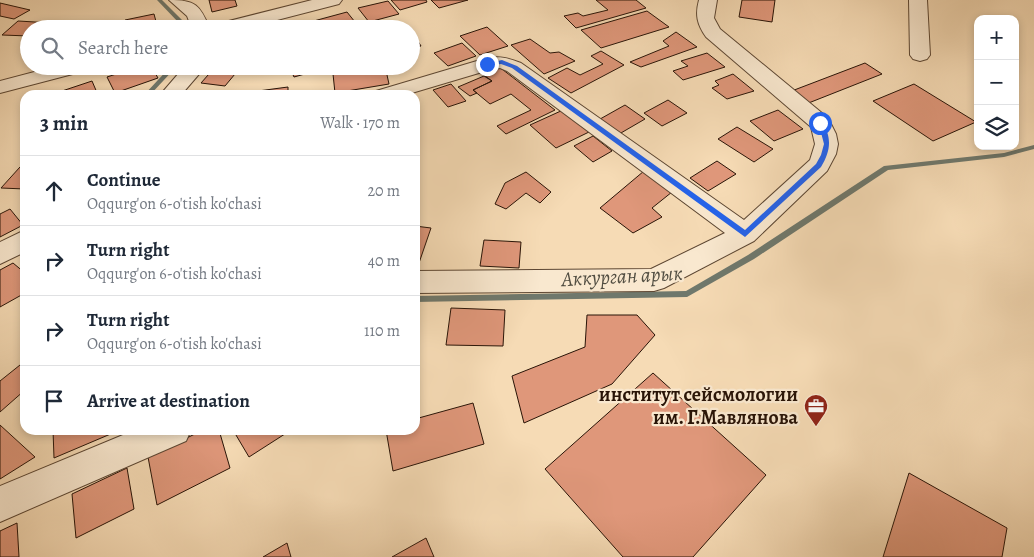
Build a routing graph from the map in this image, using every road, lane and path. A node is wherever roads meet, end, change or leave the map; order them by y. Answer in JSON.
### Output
{"nodes":[{"id":1,"x":178,"y":0,"type":"edge"},
{"id":2,"x":333,"y":0,"type":"edge"},
{"id":3,"x":708,"y":0,"type":"edge"},
{"id":4,"x":918,"y":0,"type":"edge"},
{"id":5,"x":197,"y":20,"type":"edge"},
{"id":6,"x":254,"y":20,"type":"edge"},
{"id":7,"x":920,"y":55,"type":"dead end"},
{"id":8,"x":46,"y":75,"type":"edge"},
{"id":9,"x":188,"y":75,"type":"edge"},
{"id":10,"x":0,"y":87,"type":"edge"},
{"id":11,"x":174,"y":90,"type":"edge"},
{"id":12,"x":400,"y":90,"type":"edge"},
{"id":13,"x":745,"y":234,"type":"junction"},
{"id":14,"x":20,"y":243,"type":"edge"},
{"id":15,"x":0,"y":254,"type":"edge"},
{"id":16,"x":420,"y":282,"type":"edge"},
{"id":17,"x":162,"y":435,"type":"edge"},
{"id":18,"x":0,"y":504,"type":"edge"}],
"edges":[{"from":1,"to":5,"type":"street"},
{"from":2,"to":6,"type":"street"},
{"from":3,"to":13,"type":"street"},
{"from":4,"to":7,"type":"street"},
{"from":8,"to":10,"type":"street"},
{"from":9,"to":11,"type":"street"},
{"from":12,"to":13,"type":"street"},
{"from":13,"to":16,"type":"street"},
{"from":14,"to":15,"type":"street"},
{"from":17,"to":18,"type":"street"}]}
